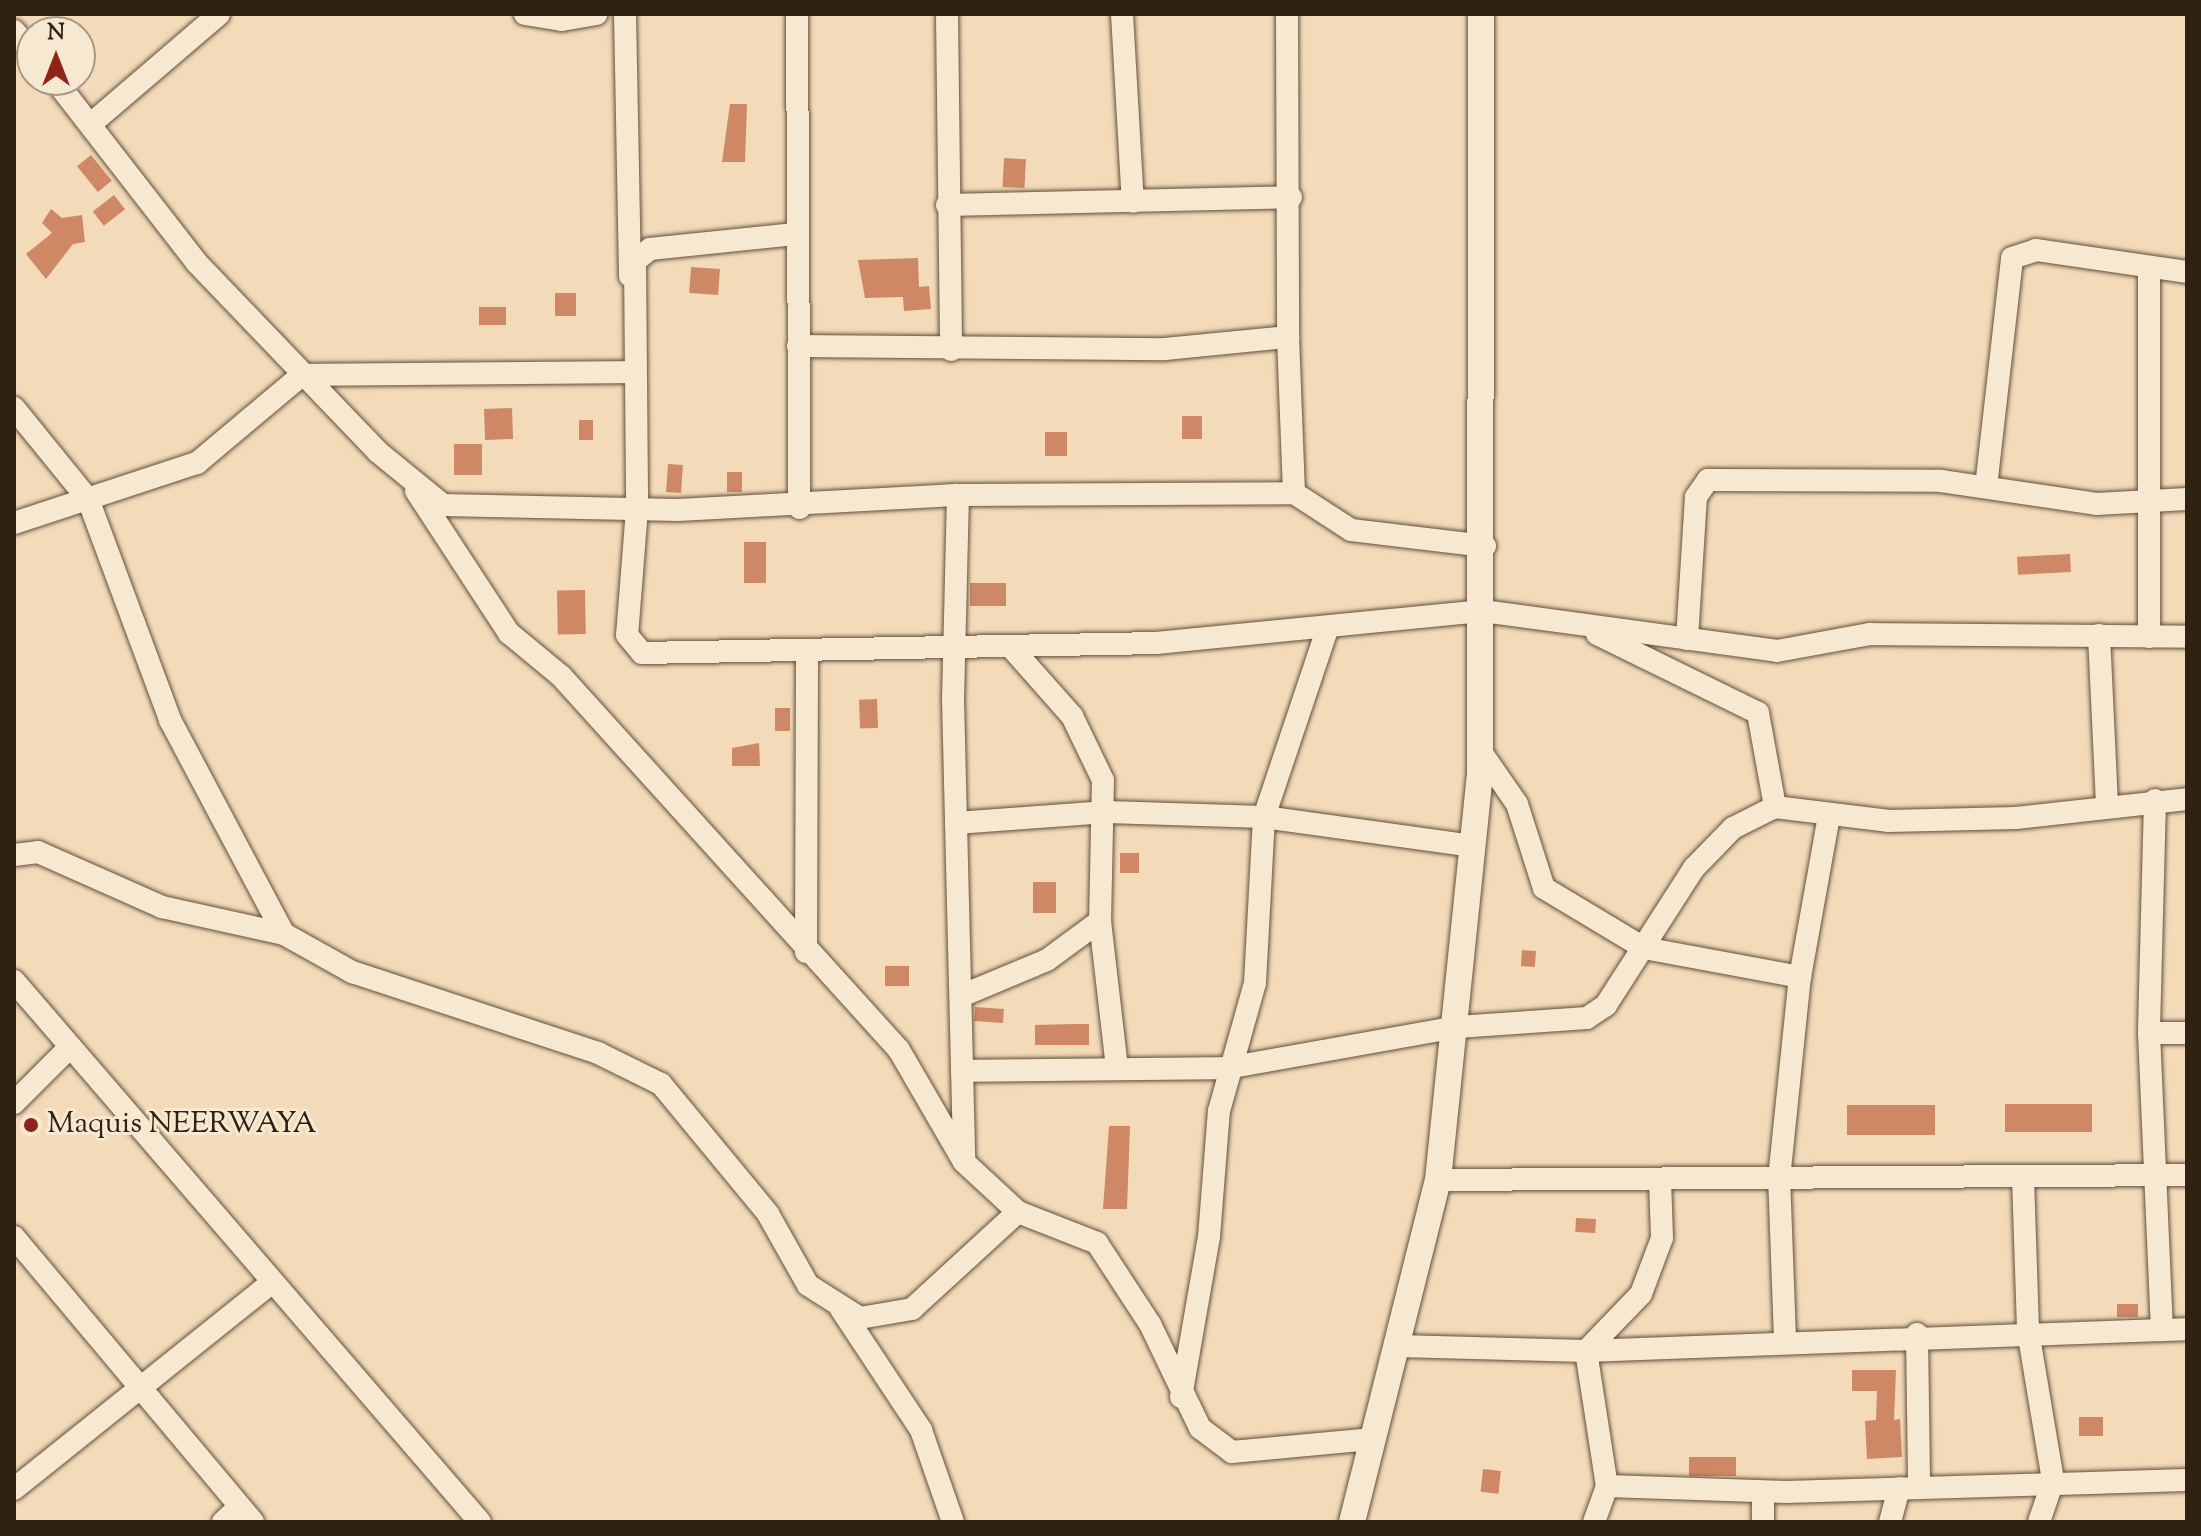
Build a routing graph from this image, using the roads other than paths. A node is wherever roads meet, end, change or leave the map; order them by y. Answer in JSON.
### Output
{"nodes":[{"id":1,"x":219,"y":14,"type":"edge"},
{"id":2,"x":525,"y":14,"type":"edge"},
{"id":3,"x":596,"y":14,"type":"edge"},
{"id":4,"x":625,"y":14,"type":"edge"},
{"id":5,"x":797,"y":14,"type":"edge"},
{"id":6,"x":947,"y":14,"type":"edge"},
{"id":7,"x":1122,"y":14,"type":"edge"},
{"id":8,"x":1287,"y":14,"type":"edge"},
{"id":9,"x":1481,"y":14,"type":"edge"},
{"id":10,"x":69,"y":96,"type":"edge"},
{"id":11,"x":92,"y":123,"type":"junction"},
{"id":12,"x":1291,"y":197,"type":"junction"},
{"id":13,"x":1133,"y":202,"type":"junction"},
{"id":14,"x":947,"y":205,"type":"junction"},
{"id":15,"x":795,"y":234,"type":"junction"},
{"id":16,"x":2149,"y":271,"type":"junction"},
{"id":17,"x":2187,"y":272,"type":"edge"},
{"id":18,"x":631,"y":277,"type":"junction"},
{"id":19,"x":1288,"y":337,"type":"junction"},
{"id":20,"x":798,"y":346,"type":"junction"},
{"id":21,"x":951,"y":350,"type":"junction"},
{"id":22,"x":631,"y":372,"type":"junction"},
{"id":23,"x":302,"y":375,"type":"junction"},
{"id":24,"x":14,"y":408,"type":"edge"},
{"id":25,"x":413,"y":486,"type":"junction"},
{"id":26,"x":1986,"y":487,"type":"junction"},
{"id":27,"x":1294,"y":493,"type":"junction"},
{"id":28,"x":958,"y":495,"type":"junction"},
{"id":29,"x":88,"y":499,"type":"junction"},
{"id":30,"x":2187,"y":499,"type":"edge"},
{"id":31,"x":2145,"y":500,"type":"junction"},
{"id":32,"x":800,"y":508,"type":"junction"},
{"id":33,"x":637,"y":509,"type":"junction"},
{"id":34,"x":14,"y":523,"type":"edge"},
{"id":35,"x":1485,"y":546,"type":"junction"},
{"id":36,"x":1483,"y":611,"type":"junction"},
{"id":37,"x":1327,"y":630,"type":"junction"},
{"id":38,"x":1593,"y":631,"type":"junction"},
{"id":39,"x":2099,"y":635,"type":"junction"},
{"id":40,"x":2149,"y":637,"type":"junction"},
{"id":41,"x":2187,"y":637,"type":"edge"},
{"id":42,"x":1687,"y":639,"type":"junction"},
{"id":43,"x":1010,"y":646,"type":"junction"},
{"id":44,"x":956,"y":647,"type":"junction"},
{"id":45,"x":807,"y":655,"type":"junction"},
{"id":46,"x":1481,"y":752,"type":"junction"},
{"id":47,"x":2187,"y":799,"type":"edge"},
{"id":48,"x":2155,"y":800,"type":"junction"},
{"id":49,"x":2107,"y":806,"type":"junction"},
{"id":50,"x":1775,"y":807,"type":"junction"},
{"id":51,"x":1107,"y":812,"type":"junction"},
{"id":52,"x":1829,"y":816,"type":"junction"},
{"id":53,"x":1264,"y":817,"type":"junction"},
{"id":54,"x":956,"y":823,"type":"junction"},
{"id":55,"x":1474,"y":846,"type":"junction"},
{"id":56,"x":14,"y":855,"type":"edge"},
{"id":57,"x":1100,"y":921,"type":"junction"},
{"id":58,"x":284,"y":934,"type":"junction"},
{"id":59,"x":1644,"y":948,"type":"junction"},
{"id":60,"x":806,"y":952,"type":"junction"},
{"id":61,"x":1800,"y":977,"type":"junction"},
{"id":62,"x":14,"y":981,"type":"edge"},
{"id":63,"x":961,"y":996,"type":"junction"},
{"id":64,"x":1458,"y":1027,"type":"junction"},
{"id":65,"x":2149,"y":1033,"type":"junction"},
{"id":66,"x":2187,"y":1033,"type":"edge"},
{"id":67,"x":70,"y":1047,"type":"junction"},
{"id":68,"x":1227,"y":1068,"type":"junction"},
{"id":69,"x":1117,"y":1069,"type":"junction"},
{"id":70,"x":962,"y":1071,"type":"junction"},
{"id":71,"x":14,"y":1103,"type":"edge"},
{"id":72,"x":964,"y":1162,"type":"junction"},
{"id":73,"x":2154,"y":1174,"type":"junction"},
{"id":74,"x":2187,"y":1175,"type":"edge"},
{"id":75,"x":2023,"y":1178,"type":"junction"},
{"id":76,"x":1779,"y":1179,"type":"junction"},
{"id":77,"x":1438,"y":1180,"type":"junction"},
{"id":78,"x":1660,"y":1180,"type":"junction"},
{"id":79,"x":1018,"y":1212,"type":"junction"},
{"id":80,"x":14,"y":1237,"type":"edge"},
{"id":81,"x":271,"y":1283,"type":"junction"},
{"id":82,"x":841,"y":1309,"type":"junction"},
{"id":83,"x":2187,"y":1329,"type":"edge"},
{"id":84,"x":2162,"y":1330,"type":"junction"},
{"id":85,"x":2028,"y":1331,"type":"junction"},
{"id":86,"x":1917,"y":1334,"type":"junction"},
{"id":87,"x":1785,"y":1339,"type":"junction"},
{"id":88,"x":1398,"y":1346,"type":"junction"},
{"id":89,"x":1586,"y":1351,"type":"junction"},
{"id":90,"x":136,"y":1389,"type":"junction"},
{"id":91,"x":1181,"y":1398,"type":"junction"},
{"id":92,"x":1373,"y":1439,"type":"junction"},
{"id":93,"x":18,"y":1476,"type":"edge"},
{"id":94,"x":2187,"y":1480,"type":"edge"},
{"id":95,"x":2053,"y":1481,"type":"junction"},
{"id":96,"x":1607,"y":1486,"type":"junction"},
{"id":97,"x":1909,"y":1487,"type":"junction"},
{"id":98,"x":1763,"y":1492,"type":"junction"},
{"id":99,"x":238,"y":1517,"type":"edge"},
{"id":100,"x":480,"y":1522,"type":"edge"},
{"id":101,"x":953,"y":1522,"type":"edge"},
{"id":102,"x":1352,"y":1522,"type":"edge"},
{"id":103,"x":1594,"y":1522,"type":"edge"},
{"id":104,"x":1763,"y":1522,"type":"edge"},
{"id":105,"x":1890,"y":1522,"type":"edge"},
{"id":106,"x":2039,"y":1522,"type":"edge"}],
"edges":[{"from":1,"to":11,"type":"street"},
{"from":2,"to":3,"type":"street"},
{"from":4,"to":18,"type":"street"},
{"from":5,"to":15,"type":"street"},
{"from":6,"to":14,"type":"street"},
{"from":7,"to":13,"type":"street"},
{"from":8,"to":12,"type":"street"},
{"from":9,"to":35,"type":"street"},
{"from":10,"to":11,"type":"street"},
{"from":11,"to":23,"type":"street"},
{"from":12,"to":13,"type":"street"},
{"from":12,"to":19,"type":"street"},
{"from":13,"to":14,"type":"street"},
{"from":14,"to":21,"type":"street"},
{"from":15,"to":18,"type":"street"},
{"from":15,"to":20,"type":"street"},
{"from":16,"to":17,"type":"street"},
{"from":16,"to":26,"type":"street"},
{"from":16,"to":31,"type":"street"},
{"from":18,"to":22,"type":"street"},
{"from":19,"to":21,"type":"street"},
{"from":19,"to":27,"type":"street"},
{"from":20,"to":21,"type":"street"},
{"from":20,"to":32,"type":"street"},
{"from":22,"to":23,"type":"street"},
{"from":22,"to":33,"type":"street"},
{"from":23,"to":25,"type":"street"},
{"from":23,"to":29,"type":"street"},
{"from":24,"to":29,"type":"street"},
{"from":25,"to":33,"type":"street"},
{"from":25,"to":60,"type":"street"},
{"from":26,"to":31,"type":"street"},
{"from":26,"to":42,"type":"street"},
{"from":27,"to":28,"type":"street"},
{"from":27,"to":35,"type":"street"},
{"from":28,"to":32,"type":"street"},
{"from":28,"to":44,"type":"street"},
{"from":29,"to":34,"type":"street"},
{"from":29,"to":58,"type":"street"},
{"from":30,"to":31,"type":"street"},
{"from":31,"to":40,"type":"street"},
{"from":32,"to":33,"type":"street"},
{"from":33,"to":45,"type":"street"},
{"from":35,"to":36,"type":"street"},
{"from":36,"to":37,"type":"street"},
{"from":36,"to":38,"type":"street"},
{"from":36,"to":46,"type":"street"},
{"from":37,"to":43,"type":"street"},
{"from":37,"to":53,"type":"street"},
{"from":38,"to":42,"type":"street"},
{"from":38,"to":50,"type":"street"},
{"from":39,"to":40,"type":"street"},
{"from":39,"to":42,"type":"street"},
{"from":39,"to":49,"type":"street"},
{"from":40,"to":41,"type":"street"},
{"from":43,"to":44,"type":"street"},
{"from":43,"to":51,"type":"street"},
{"from":44,"to":45,"type":"street"},
{"from":44,"to":54,"type":"street"},
{"from":45,"to":60,"type":"street"},
{"from":46,"to":55,"type":"street"},
{"from":46,"to":59,"type":"street"},
{"from":47,"to":48,"type":"street"},
{"from":48,"to":49,"type":"street"},
{"from":48,"to":65,"type":"street"},
{"from":49,"to":52,"type":"street"},
{"from":50,"to":52,"type":"street"},
{"from":50,"to":59,"type":"street"},
{"from":51,"to":53,"type":"street"},
{"from":51,"to":54,"type":"street"},
{"from":51,"to":57,"type":"street"},
{"from":52,"to":61,"type":"street"},
{"from":53,"to":55,"type":"street"},
{"from":53,"to":68,"type":"street"},
{"from":54,"to":63,"type":"street"},
{"from":55,"to":64,"type":"street"},
{"from":56,"to":58,"type":"street"},
{"from":57,"to":63,"type":"street"},
{"from":57,"to":69,"type":"street"},
{"from":58,"to":82,"type":"street"},
{"from":59,"to":61,"type":"street"},
{"from":59,"to":64,"type":"street"},
{"from":60,"to":72,"type":"street"},
{"from":61,"to":76,"type":"street"},
{"from":62,"to":67,"type":"street"},
{"from":63,"to":70,"type":"street"},
{"from":64,"to":68,"type":"street"},
{"from":64,"to":77,"type":"street"},
{"from":65,"to":66,"type":"street"},
{"from":65,"to":73,"type":"street"},
{"from":67,"to":71,"type":"street"},
{"from":67,"to":81,"type":"street"},
{"from":68,"to":69,"type":"street"},
{"from":68,"to":91,"type":"street"},
{"from":69,"to":70,"type":"street"},
{"from":70,"to":72,"type":"street"},
{"from":72,"to":79,"type":"street"},
{"from":73,"to":74,"type":"street"},
{"from":73,"to":75,"type":"street"},
{"from":73,"to":84,"type":"street"},
{"from":75,"to":76,"type":"street"},
{"from":75,"to":85,"type":"street"},
{"from":76,"to":78,"type":"street"},
{"from":76,"to":87,"type":"street"},
{"from":77,"to":78,"type":"street"},
{"from":77,"to":88,"type":"street"},
{"from":78,"to":89,"type":"street"},
{"from":79,"to":82,"type":"street"},
{"from":79,"to":91,"type":"street"},
{"from":80,"to":90,"type":"street"},
{"from":81,"to":90,"type":"street"},
{"from":81,"to":100,"type":"street"},
{"from":82,"to":101,"type":"street"},
{"from":83,"to":84,"type":"street"},
{"from":84,"to":85,"type":"street"},
{"from":85,"to":86,"type":"street"},
{"from":85,"to":95,"type":"street"},
{"from":86,"to":87,"type":"street"},
{"from":86,"to":97,"type":"street"},
{"from":87,"to":89,"type":"street"},
{"from":88,"to":89,"type":"street"},
{"from":88,"to":92,"type":"street"},
{"from":89,"to":96,"type":"street"},
{"from":90,"to":93,"type":"street"},
{"from":90,"to":99,"type":"street"},
{"from":91,"to":92,"type":"street"},
{"from":92,"to":102,"type":"street"},
{"from":94,"to":95,"type":"street"},
{"from":95,"to":97,"type":"street"},
{"from":95,"to":106,"type":"street"},
{"from":96,"to":98,"type":"street"},
{"from":96,"to":103,"type":"street"},
{"from":97,"to":98,"type":"street"},
{"from":97,"to":105,"type":"street"},
{"from":98,"to":104,"type":"street"}]}
